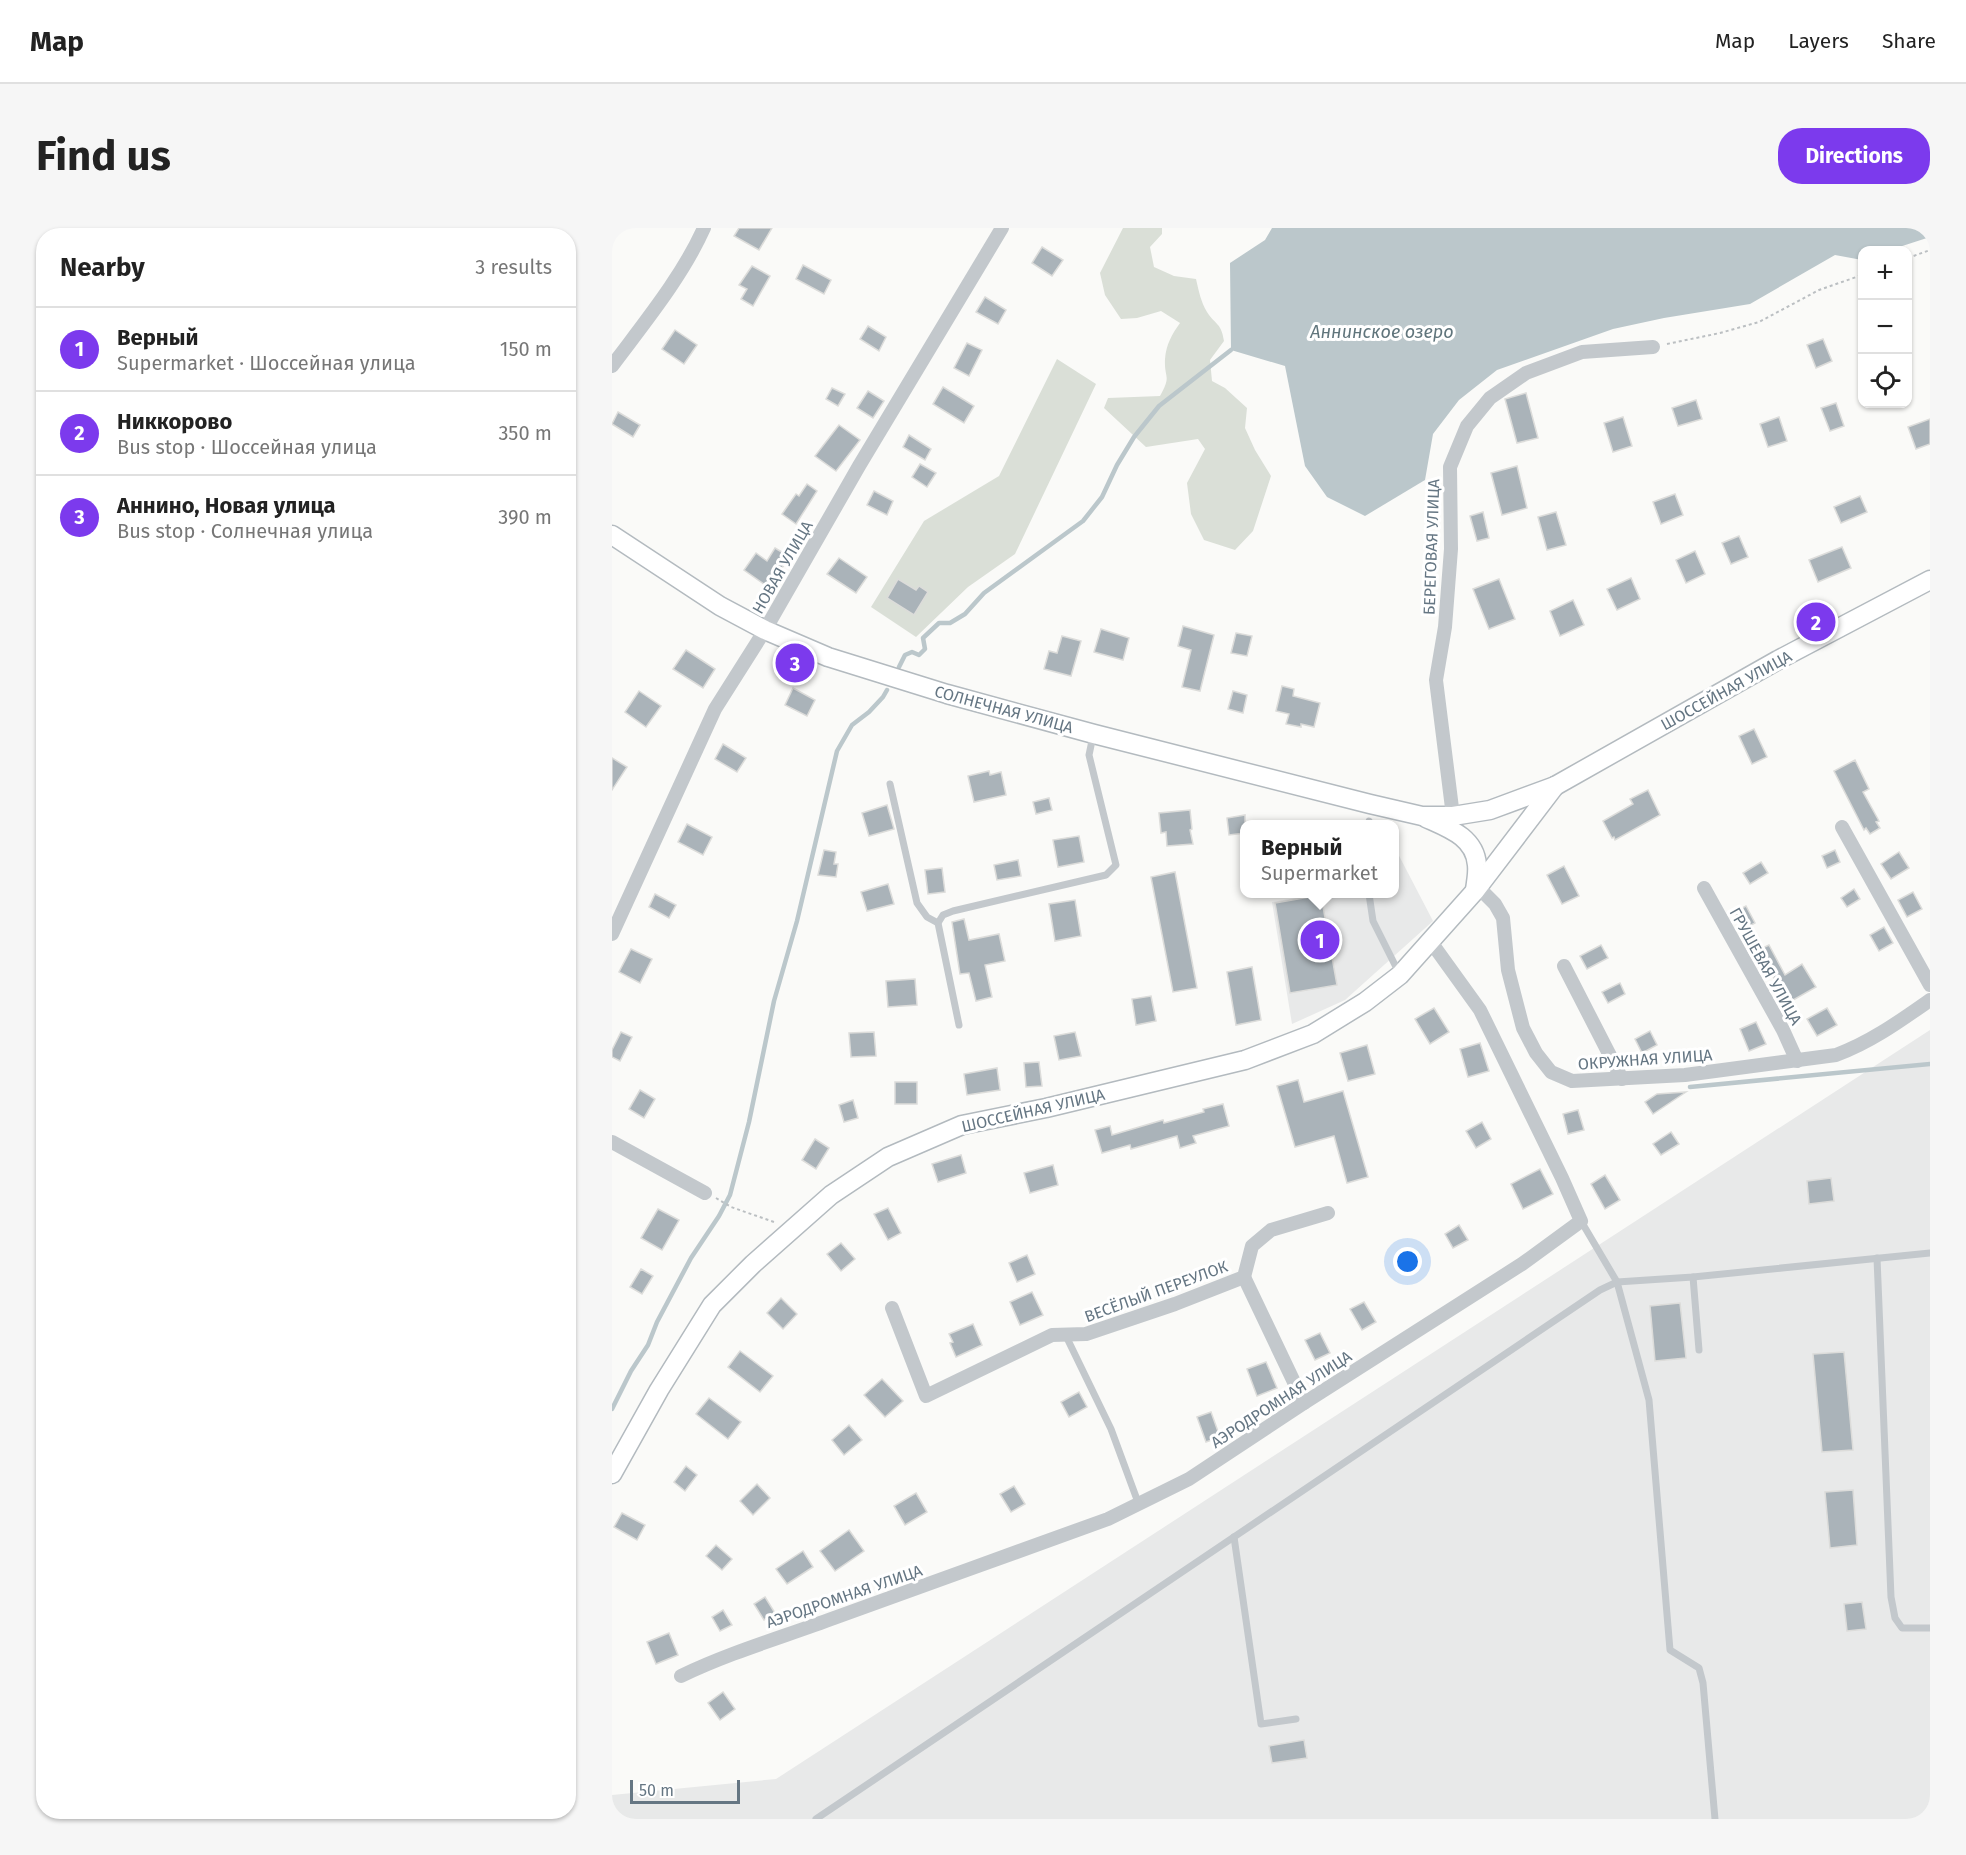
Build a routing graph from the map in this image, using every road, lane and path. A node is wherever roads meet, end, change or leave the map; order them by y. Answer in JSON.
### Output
{"nodes":[{"id":1,"x":704,"y":228,"type":"edge"},
{"id":2,"x":1002,"y":228,"type":"edge"},
{"id":3,"x":1930,"y":250,"type":"edge"},
{"id":4,"x":1912,"y":257,"type":"edge"},
{"id":5,"x":1858,"y":277,"type":"edge"},
{"id":6,"x":1653,"y":347,"type":"joint"},
{"id":7,"x":612,"y":366,"type":"edge"},
{"id":8,"x":612,"y":535,"type":"edge"},
{"id":9,"x":1930,"y":580,"type":"edge"},
{"id":10,"x":765,"y":630,"type":"junction"},
{"id":11,"x":1094,"y":734,"type":"junction"},
{"id":12,"x":891,"y":784,"type":"dead end"},
{"id":13,"x":1555,"y":786,"type":"junction"},
{"id":14,"x":1422,"y":816,"type":"junction"},
{"id":15,"x":1453,"y":816,"type":"junction"},
{"id":16,"x":1842,"y":826,"type":"dead end"},
{"id":17,"x":1704,"y":888,"type":"dead end"},
{"id":18,"x":1476,"y":889,"type":"junction"},
{"id":19,"x":1370,"y":898,"type":"edge"},
{"id":20,"x":938,"y":923,"type":"junction"},
{"id":21,"x":612,"y":934,"type":"edge"},
{"id":22,"x":1431,"y":942,"type":"junction"},
{"id":23,"x":1564,"y":966,"type":"dead end"},
{"id":24,"x":1400,"y":975,"type":"junction"},
{"id":25,"x":1930,"y":985,"type":"edge"},
{"id":26,"x":1930,"y":999,"type":"edge"},
{"id":27,"x":959,"y":1025,"type":"dead end"},
{"id":28,"x":1797,"y":1061,"type":"junction"},
{"id":29,"x":1622,"y":1079,"type":"junction"},
{"id":30,"x":612,"y":1142,"type":"edge"},
{"id":31,"x":705,"y":1193,"type":"dead end"},
{"id":32,"x":722,"y":1202,"type":"dead end"},
{"id":33,"x":1328,"y":1213,"type":"dead end"},
{"id":34,"x":1581,"y":1221,"type":"junction"},
{"id":35,"x":792,"y":1228,"type":"junction"},
{"id":36,"x":1930,"y":1253,"type":"edge"},
{"id":37,"x":1877,"y":1258,"type":"junction"},
{"id":38,"x":1244,"y":1277,"type":"junction"},
{"id":39,"x":1693,"y":1277,"type":"junction"},
{"id":40,"x":1617,"y":1282,"type":"junction"},
{"id":41,"x":892,"y":1308,"type":"dead end"},
{"id":42,"x":1066,"y":1336,"type":"junction"},
{"id":43,"x":1699,"y":1350,"type":"dead end"},
{"id":44,"x":1304,"y":1403,"type":"junction"},
{"id":45,"x":612,"y":1474,"type":"edge"},
{"id":46,"x":1138,"y":1505,"type":"junction"},
{"id":47,"x":1234,"y":1537,"type":"junction"},
{"id":48,"x":1930,"y":1628,"type":"edge"},
{"id":49,"x":681,"y":1676,"type":"dead end"},
{"id":50,"x":1296,"y":1719,"type":"dead end"},
{"id":51,"x":816,"y":1819,"type":"edge"},
{"id":52,"x":1715,"y":1819,"type":"edge"}],
"edges":[{"from":1,"to":7,"type":"street"},
{"from":2,"to":10,"type":"street","name":"НОВАЯ УЛИЦА"},
{"from":3,"to":4,"type":"path"},
{"from":5,"to":6,"type":"path"},
{"from":6,"to":15,"type":"street","name":"БЕРЕГОВАЯ УЛИЦА"},
{"from":8,"to":10,"type":"main road","name":"СОЛНЕЧНАЯ УЛИЦА"},
{"from":9,"to":13,"type":"main road","name":"ШОССЕЙНАЯ УЛИЦА"},
{"from":10,"to":11,"type":"main road","name":"СОЛНЕЧНАЯ УЛИЦА"},
{"from":10,"to":21,"type":"street","name":"НОВАЯ УЛИЦА"},
{"from":11,"to":14,"type":"main road","name":"СОЛНЕЧНАЯ УЛИЦА"},
{"from":11,"to":20,"type":"lane"},
{"from":12,"to":20,"type":"lane"},
{"from":13,"to":15,"type":"main road"},
{"from":13,"to":18,"type":"main road","name":"ШОССЕЙНАЯ УЛИЦА"},
{"from":14,"to":15,"type":"main road"},
{"from":14,"to":18,"type":"main road"},
{"from":16,"to":25,"type":"street"},
{"from":17,"to":28,"type":"street","name":"ГРУШЕВАЯ УЛИЦА"},
{"from":18,"to":22,"type":"main road","name":"ШОССЕЙНАЯ УЛИЦА"},
{"from":18,"to":29,"type":"street","name":"ОКРУЖНАЯ УЛИЦА"},
{"from":19,"to":24,"type":"lane"},
{"from":20,"to":27,"type":"lane"},
{"from":22,"to":24,"type":"main road","name":"ШОССЕЙНАЯ УЛИЦА"},
{"from":22,"to":34,"type":"street"},
{"from":23,"to":29,"type":"street"},
{"from":24,"to":35,"type":"main road","name":"ШОССЕЙНАЯ УЛИЦА"},
{"from":26,"to":28,"type":"street","name":"ОКРУЖНАЯ УЛИЦА"},
{"from":28,"to":29,"type":"street","name":"ОКРУЖНАЯ УЛИЦА"},
{"from":30,"to":31,"type":"street"},
{"from":32,"to":35,"type":"path"},
{"from":33,"to":38,"type":"street","name":"ВЕСЁЛЫЙ ПЕРЕУЛОК"},
{"from":34,"to":40,"type":"lane"},
{"from":34,"to":44,"type":"street","name":"АЭРОДРОМНАЯ УЛИЦА"},
{"from":35,"to":45,"type":"main road","name":"ШОССЕЙНАЯ УЛИЦА"},
{"from":36,"to":37,"type":"lane"},
{"from":37,"to":39,"type":"lane"},
{"from":37,"to":48,"type":"lane"},
{"from":38,"to":42,"type":"street","name":"ВЕСЁЛЫЙ ПЕРЕУЛОК"},
{"from":38,"to":44,"type":"street"},
{"from":39,"to":40,"type":"lane"},
{"from":39,"to":43,"type":"lane"},
{"from":40,"to":47,"type":"lane"},
{"from":40,"to":52,"type":"lane"},
{"from":41,"to":42,"type":"street","name":"ВЕСЁЛЫЙ ПЕРЕУЛОК"},
{"from":42,"to":46,"type":"lane"},
{"from":44,"to":46,"type":"street","name":"АЭРОДРОМНАЯ УЛИЦА"},
{"from":46,"to":49,"type":"street","name":"АЭРОДРОМНАЯ УЛИЦА"},
{"from":47,"to":50,"type":"lane"},
{"from":47,"to":51,"type":"lane"}]}
